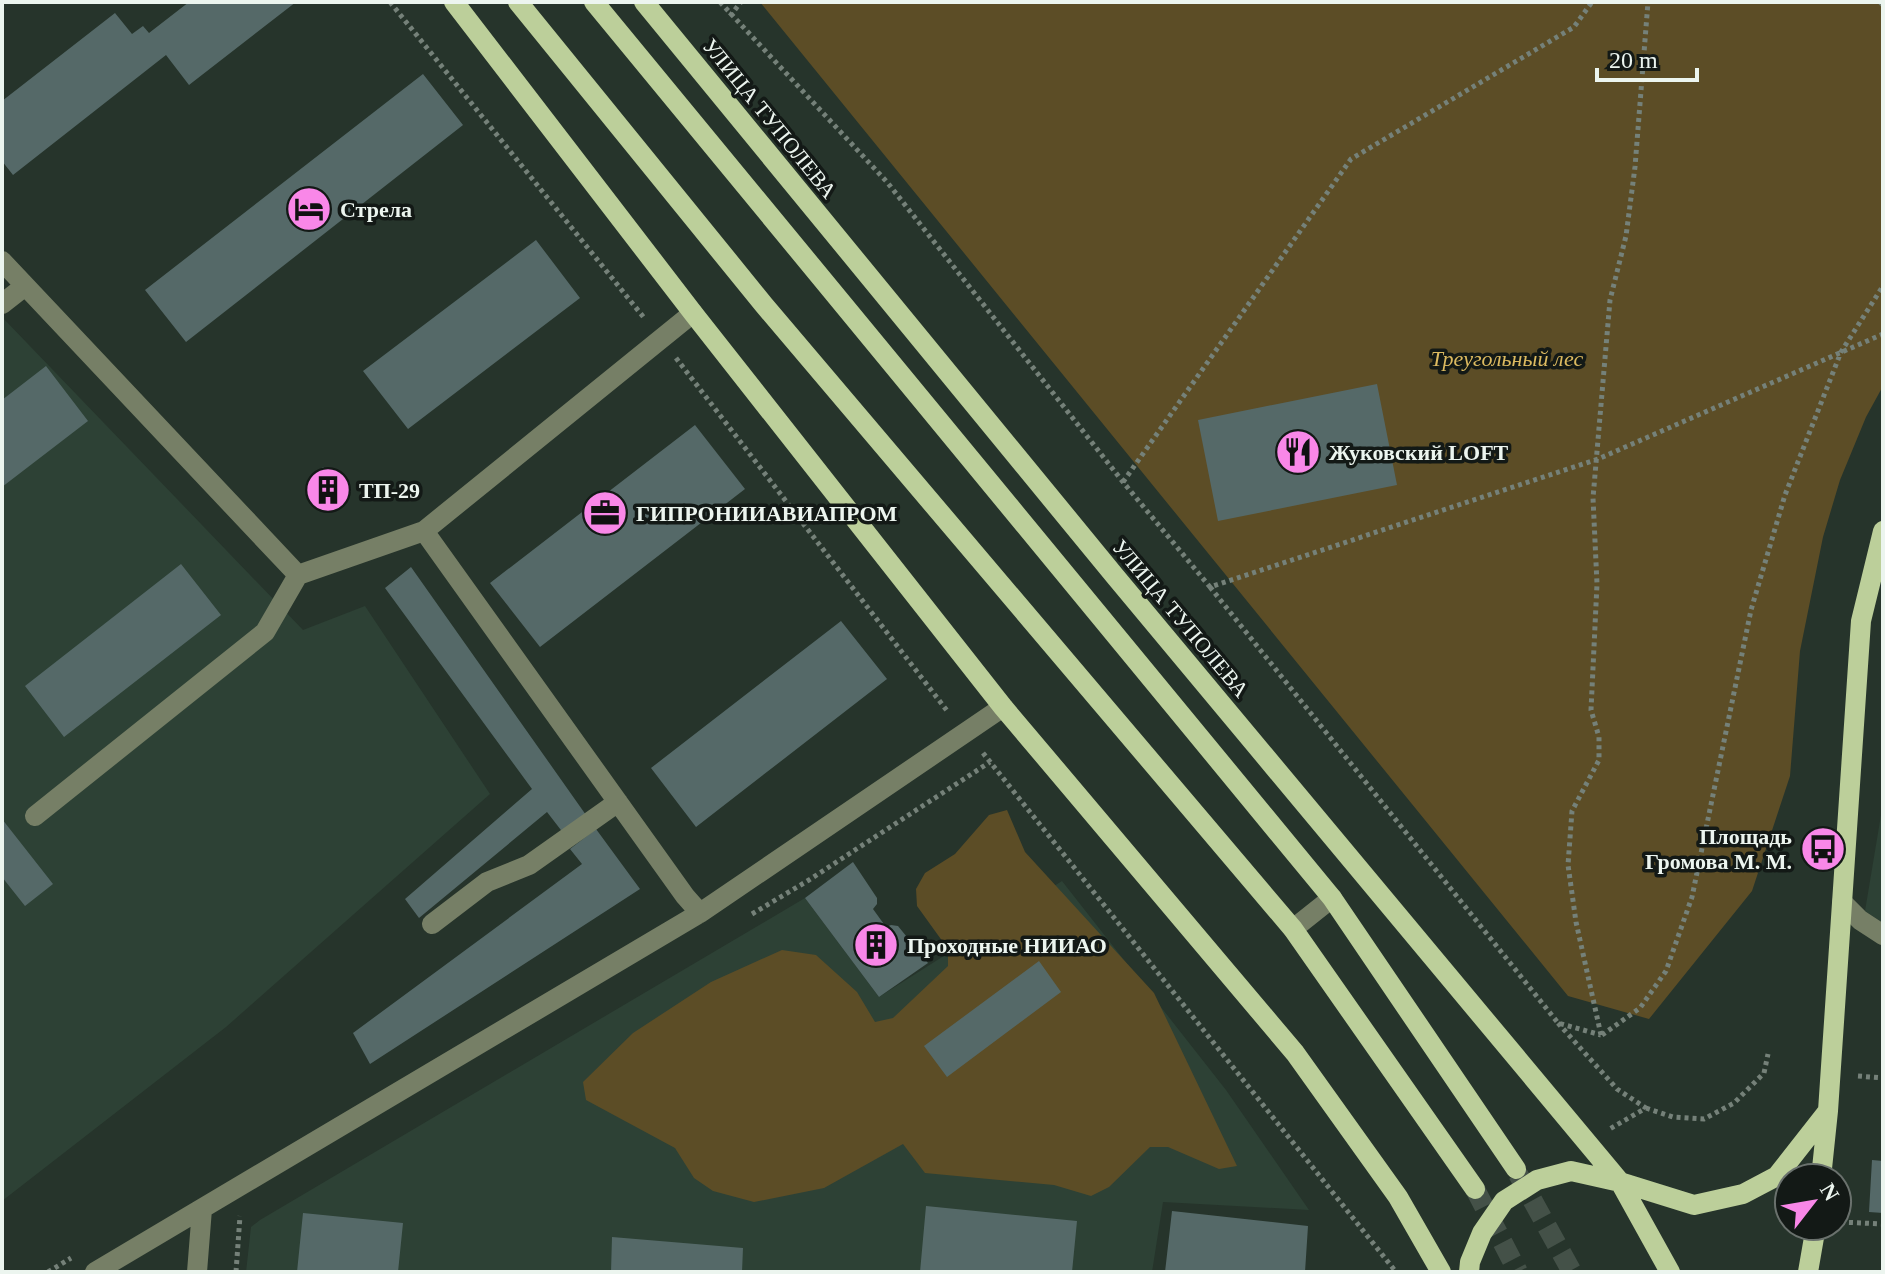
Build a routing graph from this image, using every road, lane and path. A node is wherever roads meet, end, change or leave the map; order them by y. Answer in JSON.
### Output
{"nodes":[{"id":1,"x":454,"y":2,"type":"edge"},
{"id":2,"x":518,"y":2,"type":"edge"},
{"id":3,"x":594,"y":2,"type":"edge"},
{"id":4,"x":644,"y":2,"type":"edge"},
{"id":5,"x":720,"y":2,"type":"edge"},
{"id":6,"x":741,"y":2,"type":"edge"},
{"id":7,"x":1592,"y":2,"type":"edge"},
{"id":8,"x":1648,"y":2,"type":"edge"},
{"id":9,"x":730,"y":16,"type":"junction"},
{"id":10,"x":2,"y":261,"type":"edge"},
{"id":11,"x":25,"y":286,"type":"junction"},
{"id":12,"x":1883,"y":286,"type":"edge"},
{"id":13,"x":2,"y":304,"type":"edge"},
{"id":14,"x":693,"y":313,"type":"junction"},
{"id":15,"x":1883,"y":334,"type":"edge"},
{"id":16,"x":1841,"y":352,"type":"junction"},
{"id":17,"x":1598,"y":459,"type":"junction"},
{"id":18,"x":1123,"y":482,"type":"junction"},
{"id":19,"x":424,"y":531,"type":"junction"},
{"id":20,"x":1883,"y":531,"type":"edge"},
{"id":21,"x":298,"y":575,"type":"junction"},
{"id":22,"x":1210,"y":587,"type":"junction"},
{"id":23,"x":1003,"y":707,"type":"junction"},
{"id":24,"x":947,"y":712,"type":"dead end"},
{"id":25,"x":965,"y":732,"type":"junction"},
{"id":26,"x":618,"y":802,"type":"junction"},
{"id":27,"x":35,"y":816,"type":"dead end"},
{"id":28,"x":1332,"y":898,"type":"junction"},
{"id":29,"x":1842,"y":902,"type":"junction"},
{"id":30,"x":700,"y":913,"type":"junction"},
{"id":31,"x":432,"y":924,"type":"dead end"},
{"id":32,"x":1293,"y":929,"type":"junction"},
{"id":33,"x":1883,"y":935,"type":"edge"},
{"id":34,"x":1558,"y":1023,"type":"junction"},
{"id":35,"x":1601,"y":1035,"type":"junction"},
{"id":36,"x":1768,"y":1054,"type":"dead end"},
{"id":37,"x":1849,"y":1076,"type":"dead end"},
{"id":38,"x":1883,"y":1078,"type":"edge"},
{"id":39,"x":1646,"y":1108,"type":"junction"},
{"id":40,"x":1828,"y":1111,"type":"junction"},
{"id":41,"x":1587,"y":1143,"type":"junction"},
{"id":42,"x":1823,"y":1162,"type":"edge"},
{"id":43,"x":1516,"y":1169,"type":"tunnel mouth"},
{"id":44,"x":1620,"y":1182,"type":"junction"},
{"id":45,"x":1475,"y":1189,"type":"tunnel mouth"},
{"id":46,"x":202,"y":1209,"type":"junction"},
{"id":47,"x":1853,"y":1223,"type":"edge"},
{"id":48,"x":1883,"y":1224,"type":"edge"},
{"id":49,"x":1813,"y":1242,"type":"edge"},
{"id":50,"x":95,"y":1272,"type":"edge"},
{"id":51,"x":197,"y":1272,"type":"edge"},
{"id":52,"x":1396,"y":1272,"type":"edge"},
{"id":53,"x":1441,"y":1272,"type":"edge"},
{"id":54,"x":1469,"y":1272,"type":"edge"},
{"id":55,"x":1670,"y":1272,"type":"edge"},
{"id":56,"x":1808,"y":1272,"type":"edge"}],
"edges":[{"from":1,"to":14,"type":"main road"},
{"from":2,"to":32,"type":"main road"},
{"from":3,"to":28,"type":"main road"},
{"from":4,"to":41,"type":"main road","name":"УЛИЦА ТУПОЛЕВА"},
{"from":5,"to":9,"type":"path"},
{"from":6,"to":9,"type":"path"},
{"from":7,"to":18,"type":"path"},
{"from":8,"to":17,"type":"path"},
{"from":9,"to":18,"type":"path"},
{"from":10,"to":11,"type":"street"},
{"from":11,"to":13,"type":"street"},
{"from":11,"to":21,"type":"street"},
{"from":12,"to":16,"type":"path"},
{"from":14,"to":19,"type":"street"},
{"from":14,"to":23,"type":"main road"},
{"from":15,"to":16,"type":"path"},
{"from":16,"to":17,"type":"path"},
{"from":16,"to":35,"type":"path"},
{"from":17,"to":22,"type":"path"},
{"from":17,"to":35,"type":"path"},
{"from":18,"to":22,"type":"path"},
{"from":19,"to":21,"type":"street"},
{"from":19,"to":26,"type":"street"},
{"from":20,"to":29,"type":"main road"},
{"from":21,"to":27,"type":"street"},
{"from":22,"to":34,"type":"path"},
{"from":23,"to":25,"type":"street"},
{"from":23,"to":53,"type":"main road"},
{"from":24,"to":25,"type":"path"},
{"from":25,"to":30,"type":"street"},
{"from":25,"to":52,"type":"path"},
{"from":26,"to":30,"type":"street"},
{"from":26,"to":31,"type":"street"},
{"from":28,"to":32,"type":"street"},
{"from":28,"to":43,"type":"main road"},
{"from":29,"to":33,"type":"street"},
{"from":29,"to":40,"type":"main road"},
{"from":30,"to":46,"type":"street"},
{"from":32,"to":45,"type":"main road"},
{"from":34,"to":35,"type":"path"},
{"from":34,"to":39,"type":"path"},
{"from":36,"to":39,"type":"path"},
{"from":37,"to":38,"type":"path"},
{"from":39,"to":41,"type":"path"},
{"from":40,"to":42,"type":"main road"},
{"from":40,"to":44,"type":"main road"},
{"from":41,"to":44,"type":"main road","name":"УЛИЦА ТУПОЛЕВА"},
{"from":44,"to":54,"type":"main road"},
{"from":44,"to":55,"type":"main road","name":"УЛИЦА ТУПОЛЕВА"},
{"from":46,"to":50,"type":"street"},
{"from":46,"to":51,"type":"street"},
{"from":47,"to":48,"type":"path"},
{"from":49,"to":56,"type":"main road"}]}
